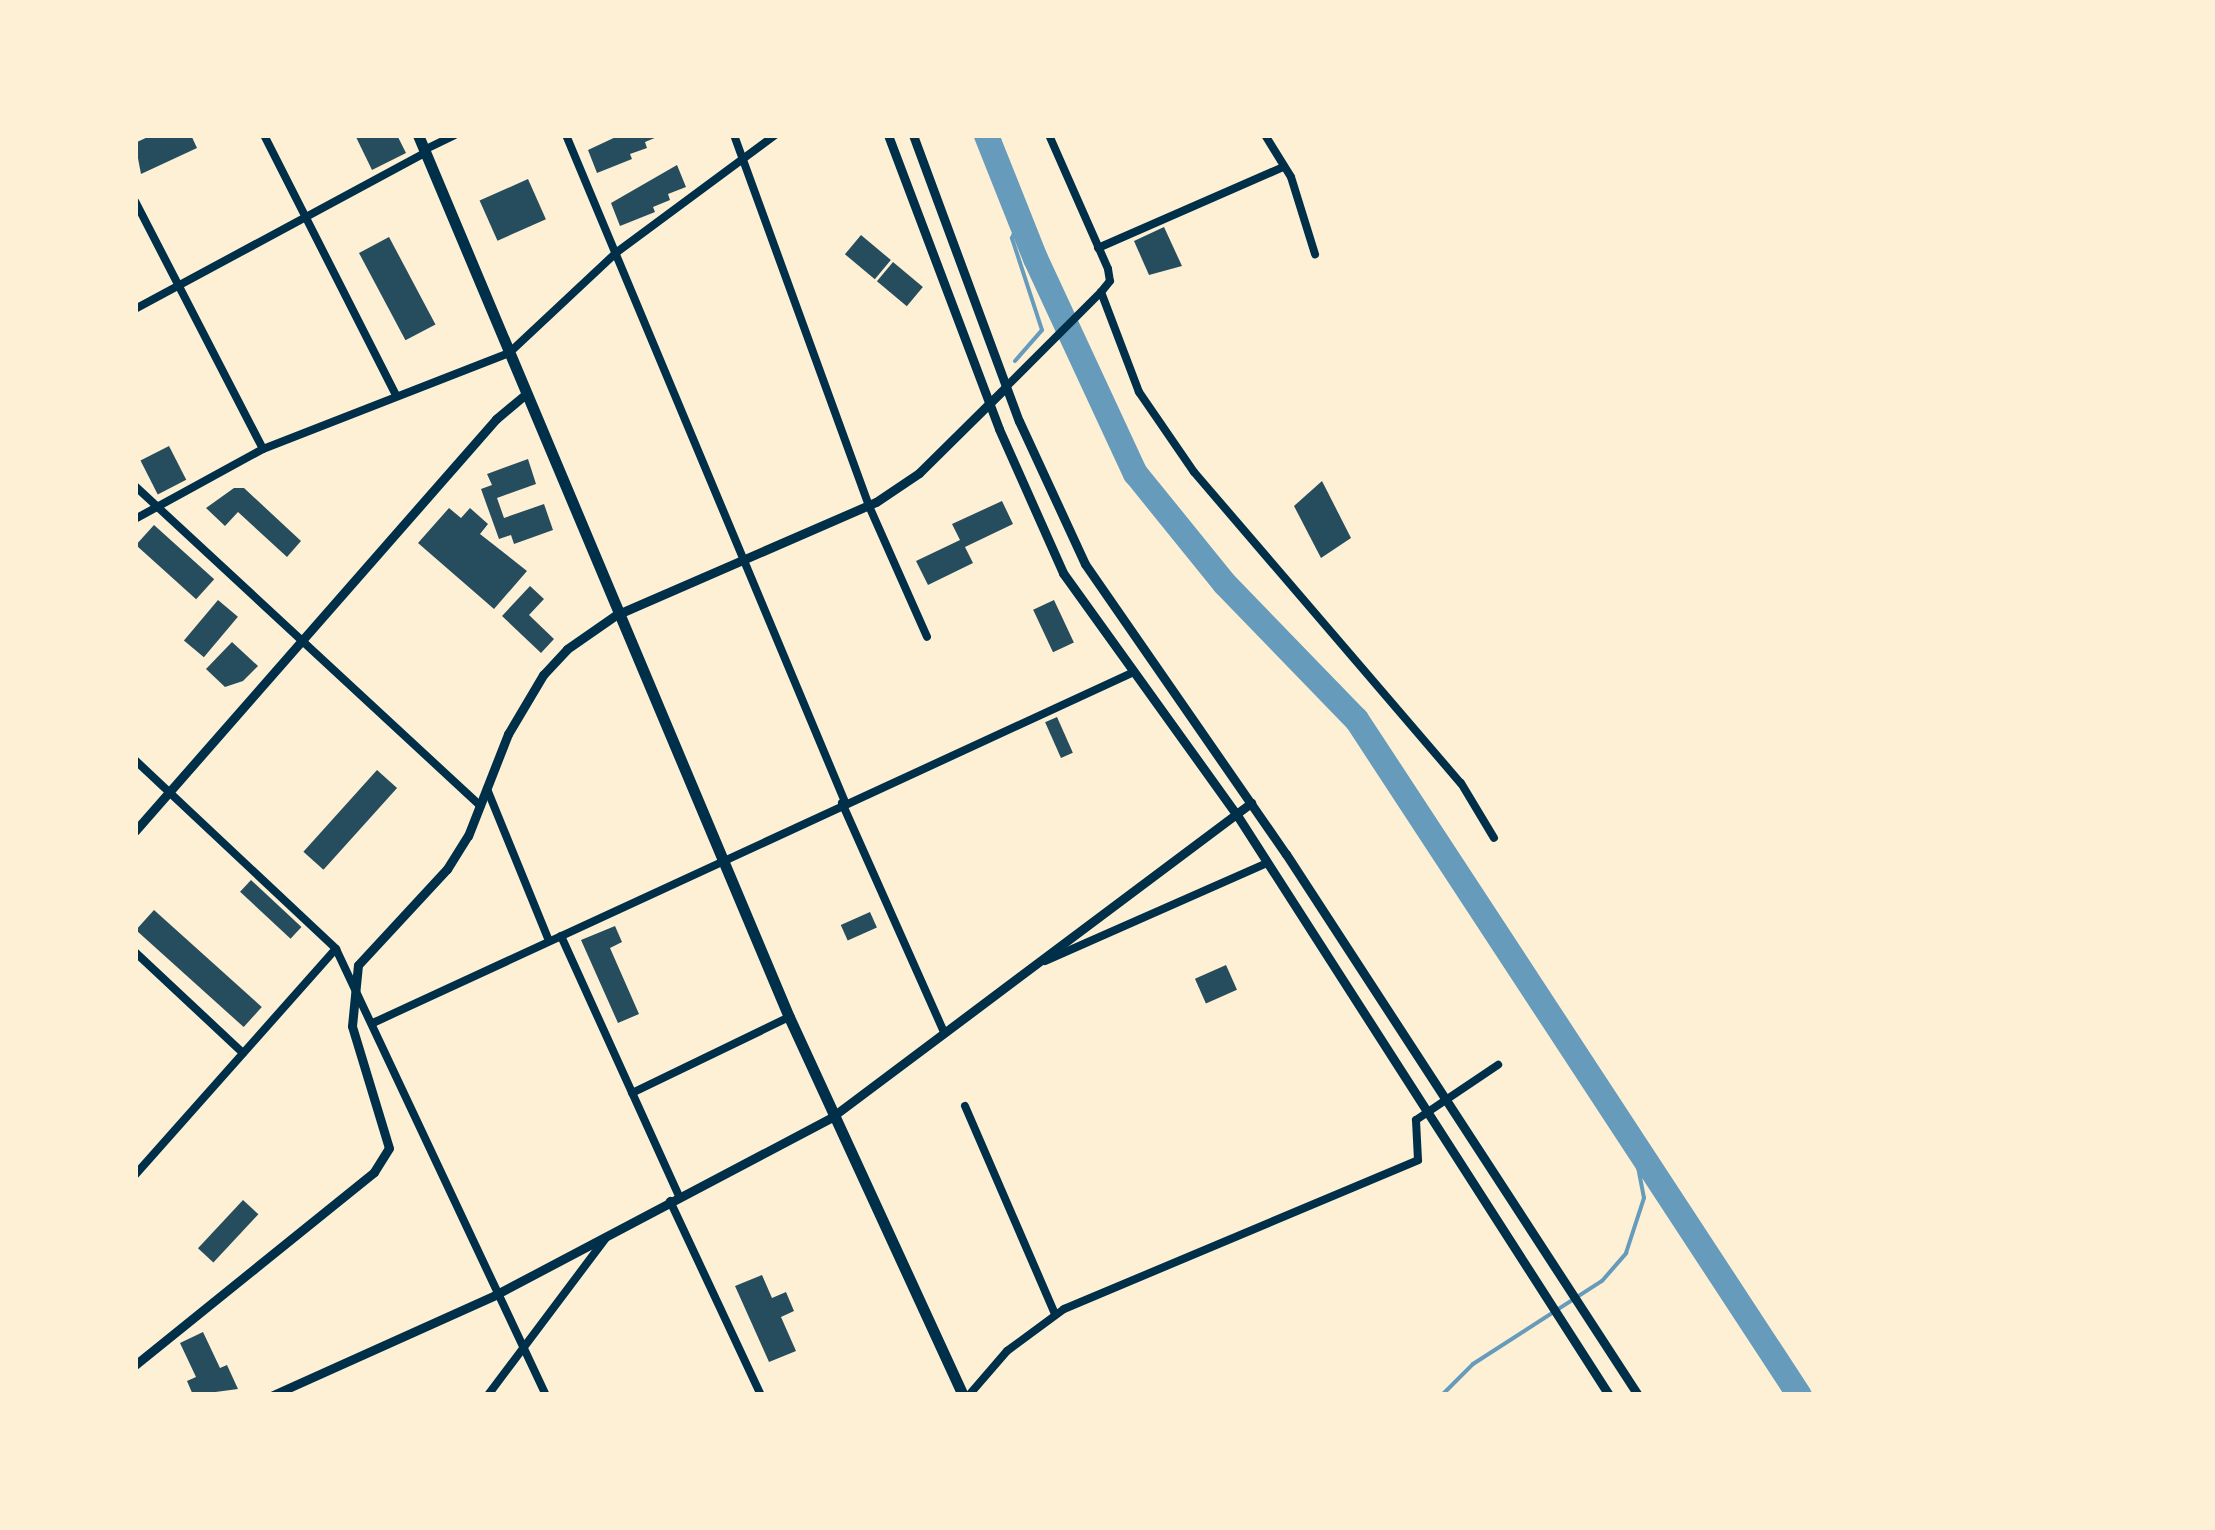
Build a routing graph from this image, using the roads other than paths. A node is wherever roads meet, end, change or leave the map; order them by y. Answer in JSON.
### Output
{"nodes":[{"id":1,"x":264,"y":135,"type":"edge"},
{"id":2,"x":418,"y":135,"type":"edge"},
{"id":3,"x":455,"y":135,"type":"edge"},
{"id":4,"x":566,"y":135,"type":"edge"},
{"id":5,"x":734,"y":135,"type":"edge"},
{"id":6,"x":775,"y":135,"type":"edge"},
{"id":7,"x":888,"y":135,"type":"edge"},
{"id":8,"x":913,"y":135,"type":"edge"},
{"id":9,"x":1049,"y":135,"type":"edge"},
{"id":10,"x":1266,"y":135,"type":"edge"},
{"id":11,"x":424,"y":152,"type":"junction"},
{"id":12,"x":743,"y":162,"type":"junction"},
{"id":13,"x":1281,"y":168,"type":"junction"},
{"id":14,"x":135,"y":201,"type":"edge"},
{"id":15,"x":307,"y":217,"type":"junction"},
{"id":16,"x":1098,"y":248,"type":"junction"},
{"id":17,"x":617,"y":252,"type":"junction"},
{"id":18,"x":1315,"y":254,"type":"dead end"},
{"id":19,"x":178,"y":284,"type":"junction"},
{"id":20,"x":1101,"y":292,"type":"junction"},
{"id":21,"x":135,"y":309,"type":"edge"},
{"id":22,"x":509,"y":354,"type":"junction"},
{"id":23,"x":1006,"y":388,"type":"junction"},
{"id":24,"x":396,"y":395,"type":"junction"},
{"id":25,"x":524,"y":395,"type":"junction"},
{"id":26,"x":990,"y":405,"type":"junction"},
{"id":27,"x":263,"y":449,"type":"junction"},
{"id":28,"x":135,"y":486,"type":"edge"},
{"id":29,"x":869,"y":506,"type":"junction"},
{"id":30,"x":158,"y":507,"type":"junction"},
{"id":31,"x":135,"y":519,"type":"edge"},
{"id":32,"x":740,"y":557,"type":"junction"},
{"id":33,"x":616,"y":614,"type":"junction"},
{"id":34,"x":926,"y":637,"type":"dead end"},
{"id":35,"x":302,"y":644,"type":"junction"},
{"id":36,"x":1134,"y":672,"type":"junction"},
{"id":37,"x":135,"y":760,"type":"edge"},
{"id":38,"x":487,"y":789,"type":"junction"},
{"id":39,"x":170,"y":791,"type":"junction"},
{"id":40,"x":843,"y":802,"type":"junction"},
{"id":41,"x":1251,"y":803,"type":"junction"},
{"id":42,"x":480,"y":806,"type":"junction"},
{"id":43,"x":1234,"y":812,"type":"junction"},
{"id":44,"x":135,"y":830,"type":"edge"},
{"id":45,"x":1494,"y":838,"type":"dead end"},
{"id":46,"x":720,"y":857,"type":"junction"},
{"id":47,"x":1267,"y":863,"type":"junction"},
{"id":48,"x":561,"y":936,"type":"junction"},
{"id":49,"x":549,"y":941,"type":"junction"},
{"id":50,"x":336,"y":950,"type":"junction"},
{"id":51,"x":135,"y":952,"type":"edge"},
{"id":52,"x":1045,"y":961,"type":"junction"},
{"id":53,"x":353,"y":981,"type":"junction"},
{"id":54,"x":789,"y":1017,"type":"junction"},
{"id":55,"x":374,"y":1022,"type":"junction"},
{"id":56,"x":943,"y":1030,"type":"junction"},
{"id":57,"x":244,"y":1053,"type":"junction"},
{"id":58,"x":1498,"y":1065,"type":"dead end"},
{"id":59,"x":632,"y":1093,"type":"junction"},
{"id":60,"x":1444,"y":1102,"type":"junction"},
{"id":61,"x":965,"y":1106,"type":"dead end"},
{"id":62,"x":1429,"y":1110,"type":"junction"},
{"id":63,"x":832,"y":1116,"type":"junction"},
{"id":64,"x":135,"y":1174,"type":"edge"},
{"id":65,"x":674,"y":1199,"type":"junction"},
{"id":66,"x":608,"y":1234,"type":"junction"},
{"id":67,"x":495,"y":1296,"type":"junction"},
{"id":68,"x":1055,"y":1314,"type":"junction"},
{"id":69,"x":525,"y":1350,"type":"junction"},
{"id":70,"x":135,"y":1365,"type":"edge"},
{"id":71,"x":272,"y":1395,"type":"edge"},
{"id":72,"x":488,"y":1395,"type":"edge"},
{"id":73,"x":546,"y":1395,"type":"edge"},
{"id":74,"x":761,"y":1395,"type":"edge"},
{"id":75,"x":966,"y":1395,"type":"edge"},
{"id":76,"x":1610,"y":1395,"type":"edge"},
{"id":77,"x":1638,"y":1395,"type":"edge"}],
"edges":[{"from":1,"to":15,"type":"street"},
{"from":2,"to":11,"type":"main road"},
{"from":3,"to":11,"type":"street"},
{"from":4,"to":17,"type":"street"},
{"from":5,"to":12,"type":"street"},
{"from":6,"to":12,"type":"street"},
{"from":7,"to":26,"type":"street"},
{"from":8,"to":23,"type":"street"},
{"from":9,"to":16,"type":"street"},
{"from":10,"to":13,"type":"street"},
{"from":11,"to":15,"type":"street"},
{"from":11,"to":22,"type":"main road"},
{"from":12,"to":17,"type":"street"},
{"from":12,"to":29,"type":"street"},
{"from":13,"to":16,"type":"street"},
{"from":13,"to":18,"type":"street"},
{"from":14,"to":19,"type":"street"},
{"from":15,"to":19,"type":"street"},
{"from":15,"to":24,"type":"street"},
{"from":16,"to":20,"type":"street"},
{"from":17,"to":22,"type":"street"},
{"from":17,"to":32,"type":"street"},
{"from":19,"to":21,"type":"street"},
{"from":19,"to":27,"type":"street"},
{"from":20,"to":23,"type":"street"},
{"from":20,"to":45,"type":"street"},
{"from":22,"to":24,"type":"street"},
{"from":22,"to":25,"type":"main road"},
{"from":23,"to":26,"type":"street"},
{"from":23,"to":41,"type":"street"},
{"from":24,"to":27,"type":"street"},
{"from":25,"to":33,"type":"main road"},
{"from":25,"to":35,"type":"street"},
{"from":26,"to":29,"type":"street"},
{"from":26,"to":36,"type":"street"},
{"from":27,"to":30,"type":"street"},
{"from":28,"to":30,"type":"street"},
{"from":29,"to":32,"type":"street"},
{"from":29,"to":34,"type":"street"},
{"from":30,"to":31,"type":"street"},
{"from":30,"to":35,"type":"street"},
{"from":32,"to":33,"type":"street"},
{"from":32,"to":40,"type":"street"},
{"from":33,"to":38,"type":"street"},
{"from":33,"to":46,"type":"main road"},
{"from":35,"to":39,"type":"street"},
{"from":35,"to":42,"type":"street"},
{"from":36,"to":40,"type":"street"},
{"from":36,"to":43,"type":"street"},
{"from":37,"to":39,"type":"street"},
{"from":38,"to":42,"type":"street"},
{"from":38,"to":49,"type":"street"},
{"from":39,"to":44,"type":"street"},
{"from":39,"to":50,"type":"street"},
{"from":40,"to":46,"type":"street"},
{"from":40,"to":56,"type":"street"},
{"from":41,"to":43,"type":"street"},
{"from":41,"to":60,"type":"street"},
{"from":42,"to":53,"type":"street"},
{"from":43,"to":47,"type":"street"},
{"from":43,"to":52,"type":"street"},
{"from":46,"to":48,"type":"street"},
{"from":46,"to":54,"type":"main road"},
{"from":47,"to":52,"type":"street"},
{"from":47,"to":62,"type":"street"},
{"from":48,"to":49,"type":"street"},
{"from":48,"to":59,"type":"street"},
{"from":49,"to":55,"type":"street"},
{"from":50,"to":53,"type":"street"},
{"from":50,"to":57,"type":"street"},
{"from":51,"to":57,"type":"street"},
{"from":52,"to":56,"type":"street"},
{"from":53,"to":55,"type":"street"},
{"from":53,"to":70,"type":"street"},
{"from":54,"to":59,"type":"street"},
{"from":54,"to":63,"type":"main road"},
{"from":55,"to":67,"type":"street"},
{"from":56,"to":63,"type":"street"},
{"from":57,"to":64,"type":"street"},
{"from":58,"to":60,"type":"street"},
{"from":59,"to":65,"type":"street"},
{"from":60,"to":62,"type":"street"},
{"from":60,"to":77,"type":"street"},
{"from":61,"to":68,"type":"street"},
{"from":62,"to":68,"type":"street"},
{"from":62,"to":76,"type":"street"},
{"from":63,"to":65,"type":"street"},
{"from":63,"to":75,"type":"main road"},
{"from":65,"to":66,"type":"street"},
{"from":65,"to":74,"type":"street"},
{"from":66,"to":67,"type":"street"},
{"from":66,"to":69,"type":"street"},
{"from":67,"to":69,"type":"street"},
{"from":67,"to":71,"type":"street"},
{"from":68,"to":75,"type":"street"},
{"from":69,"to":72,"type":"street"},
{"from":69,"to":73,"type":"street"}]}
